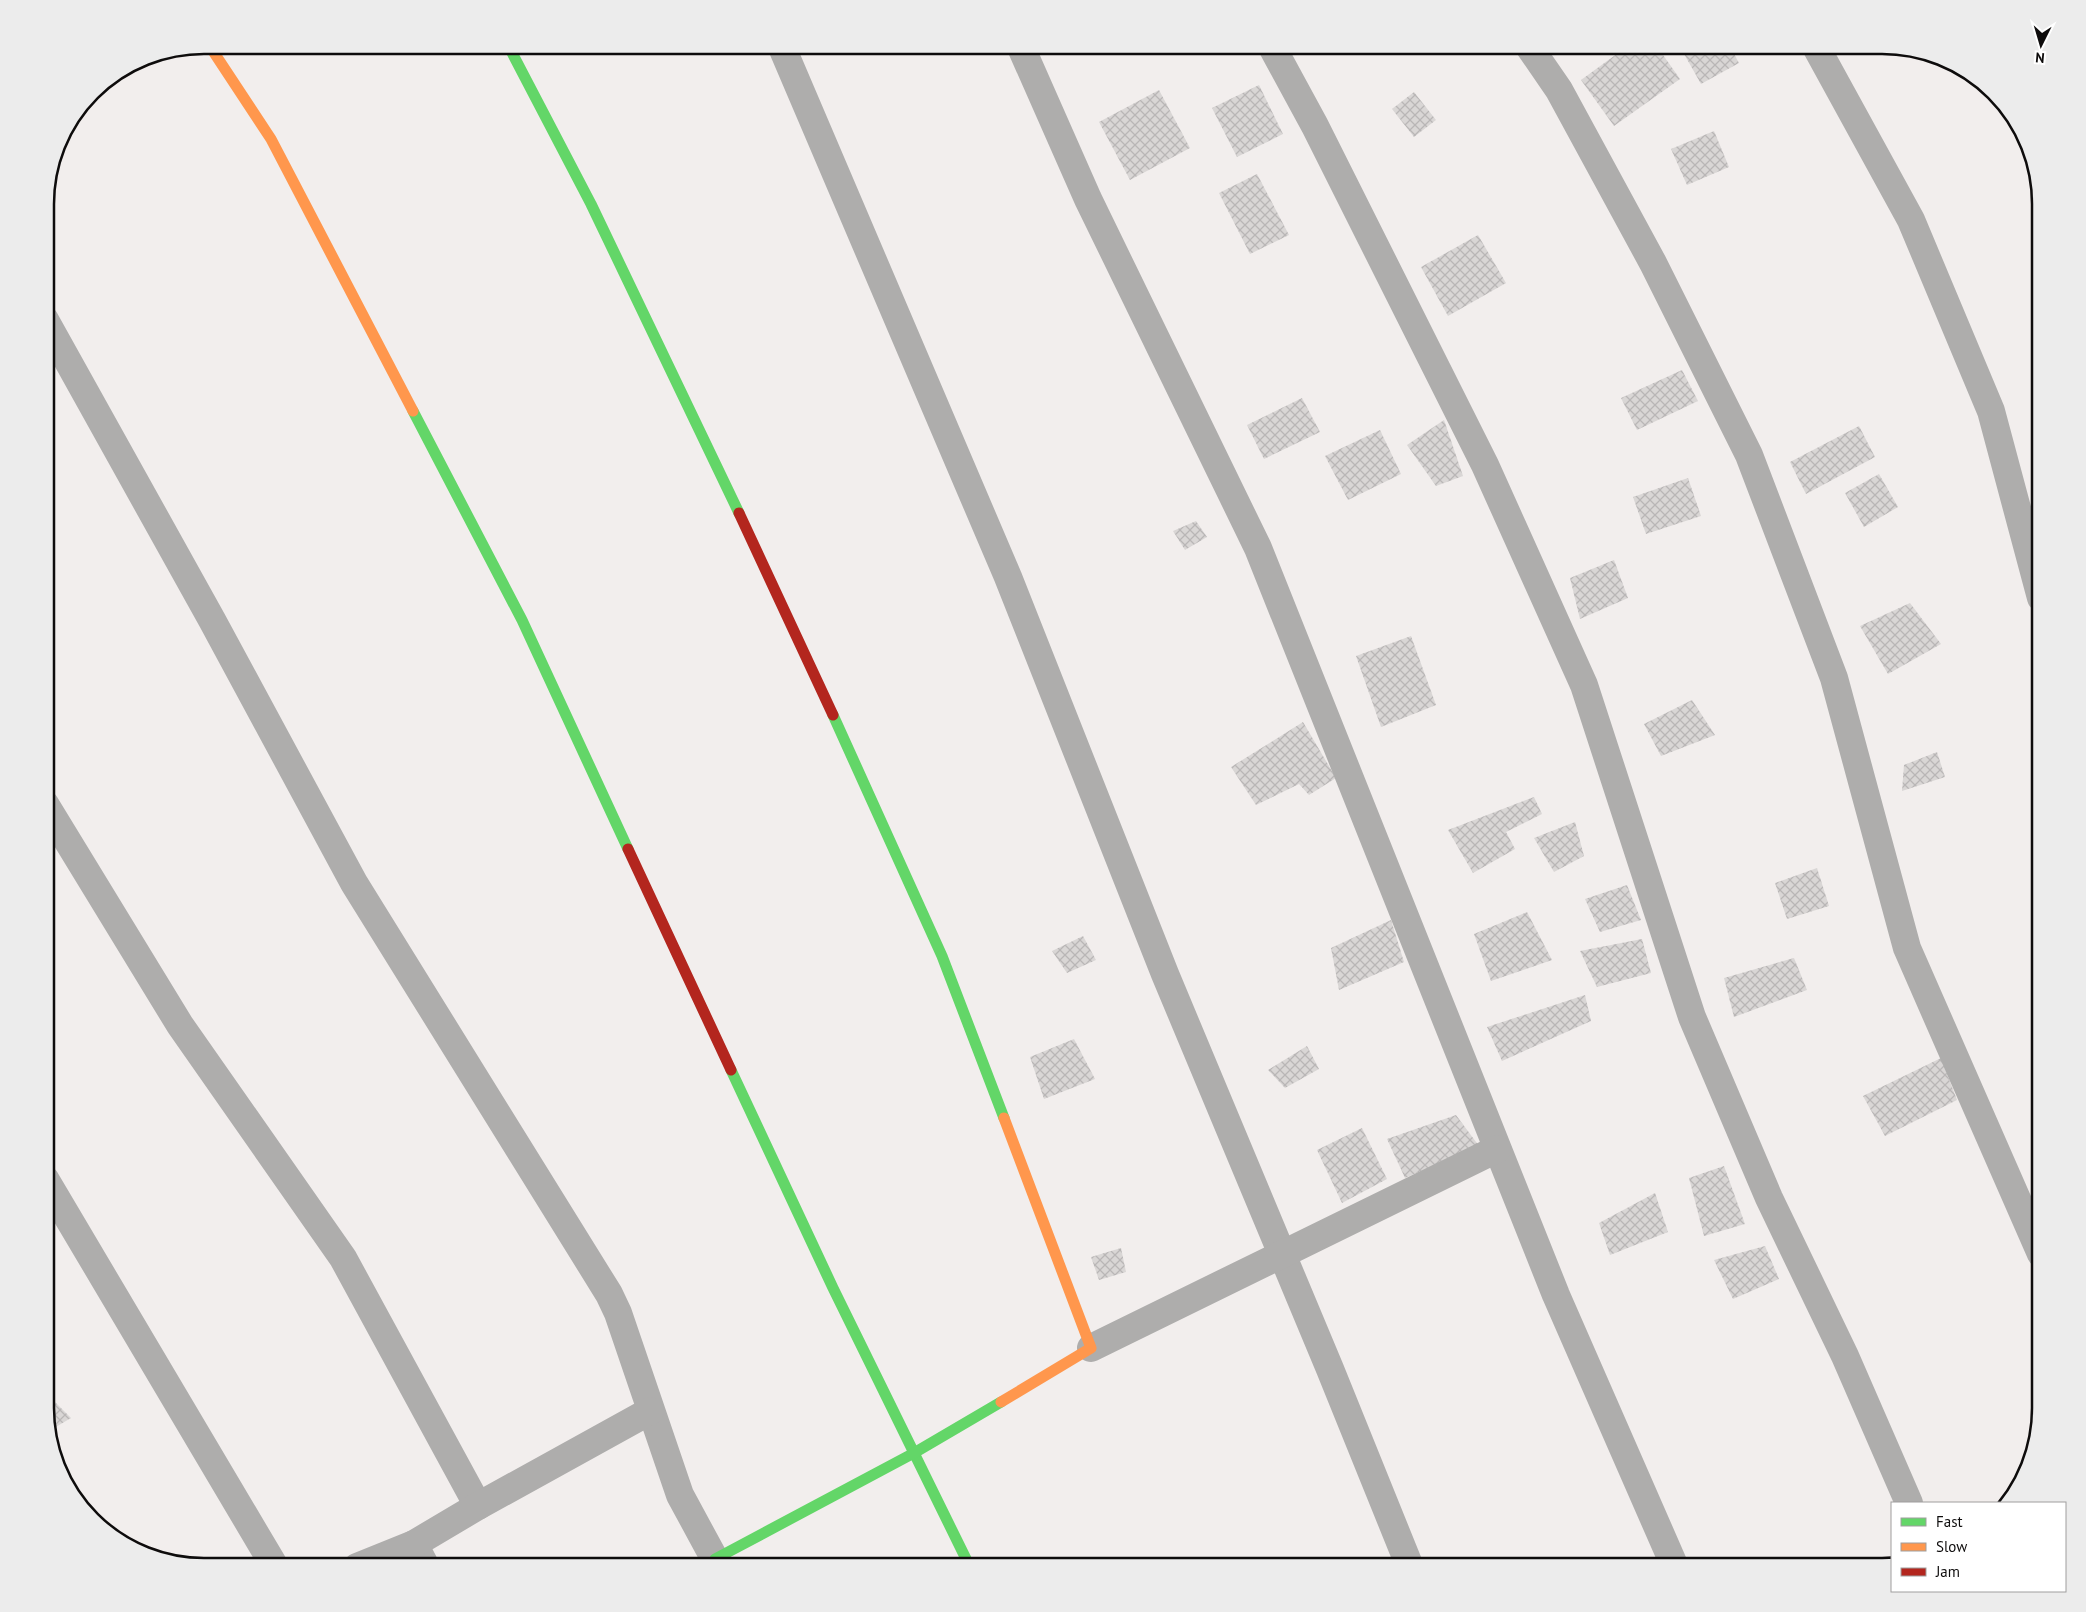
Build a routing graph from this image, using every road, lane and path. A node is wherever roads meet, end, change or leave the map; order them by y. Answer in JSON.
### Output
{"nodes":[{"id":1,"x":215,"y":54,"type":"edge"},
{"id":2,"x":513,"y":54,"type":"edge"},
{"id":3,"x":785,"y":54,"type":"edge"},
{"id":4,"x":1024,"y":54,"type":"edge"},
{"id":5,"x":1276,"y":54,"type":"edge"},
{"id":6,"x":1534,"y":54,"type":"edge"},
{"id":7,"x":1820,"y":54,"type":"edge"},
{"id":8,"x":54,"y":336,"type":"edge"},
{"id":9,"x":2032,"y":564,"type":"edge"},
{"id":10,"x":54,"y":819,"type":"edge"},
{"id":11,"x":1497,"y":1149,"type":"junction"},
{"id":12,"x":54,"y":1193,"type":"edge"},
{"id":13,"x":2032,"y":1233,"type":"edge"},
{"id":14,"x":1282,"y":1253,"type":"junction"},
{"id":15,"x":1091,"y":1348,"type":"junction"},
{"id":16,"x":650,"y":1411,"type":"junction"},
{"id":17,"x":914,"y":1453,"type":"junction"},
{"id":18,"x":1909,"y":1502,"type":"edge"},
{"id":19,"x":478,"y":1506,"type":"junction"},
{"id":20,"x":420,"y":1556,"type":"edge"},
{"id":21,"x":269,"y":1558,"type":"edge"},
{"id":22,"x":714,"y":1558,"type":"edge"},
{"id":23,"x":726,"y":1558,"type":"edge"},
{"id":24,"x":966,"y":1558,"type":"edge"},
{"id":25,"x":1406,"y":1558,"type":"edge"},
{"id":26,"x":1672,"y":1558,"type":"edge"}],
"edges":[{"from":1,"to":17,"type":"street"},
{"from":2,"to":15,"type":"street"},
{"from":3,"to":14,"type":"street"},
{"from":4,"to":11,"type":"street"},
{"from":5,"to":18,"type":"street"},
{"from":6,"to":13,"type":"street"},
{"from":7,"to":9,"type":"street"},
{"from":8,"to":16,"type":"street"},
{"from":10,"to":19,"type":"street"},
{"from":11,"to":14,"type":"street"},
{"from":11,"to":26,"type":"street"},
{"from":12,"to":21,"type":"street"},
{"from":14,"to":15,"type":"street"},
{"from":14,"to":25,"type":"street"},
{"from":15,"to":17,"type":"street"},
{"from":16,"to":19,"type":"street"},
{"from":16,"to":22,"type":"street"},
{"from":17,"to":23,"type":"street"},
{"from":17,"to":24,"type":"street"},
{"from":19,"to":20,"type":"street"}]}
